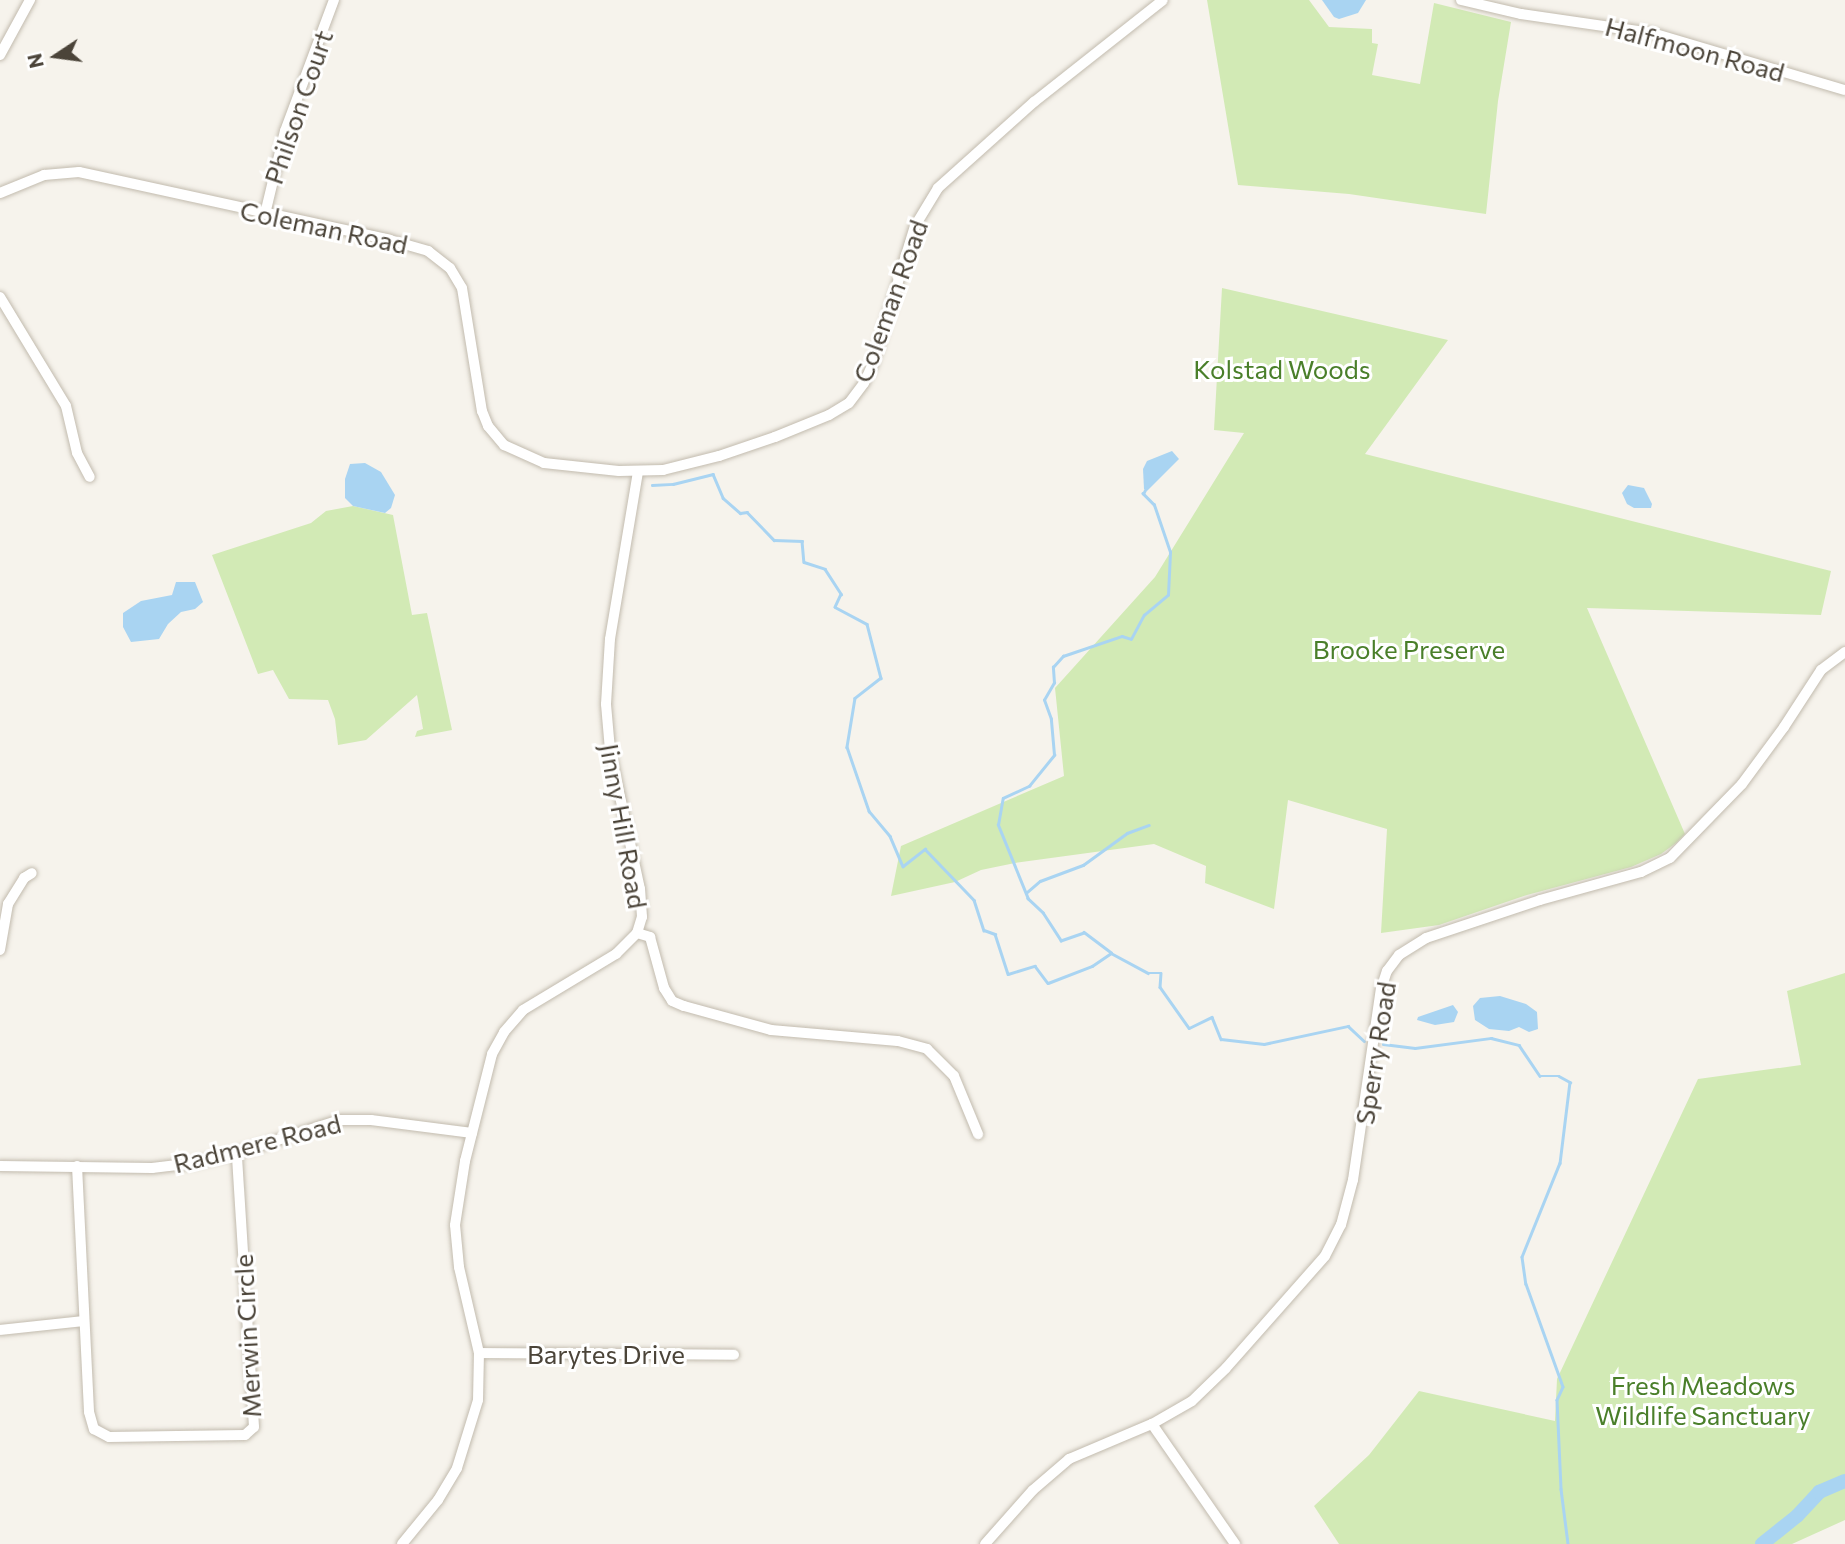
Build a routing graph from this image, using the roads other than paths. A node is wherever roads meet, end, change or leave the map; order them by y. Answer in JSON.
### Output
{"nodes":[{"id":1,"x":30,"y":0,"type":"edge"},
{"id":2,"x":334,"y":0,"type":"edge"},
{"id":3,"x":1163,"y":0,"type":"edge"},
{"id":4,"x":1461,"y":0,"type":"edge"},
{"id":5,"x":0,"y":55,"type":"edge"},
{"id":6,"x":1845,"y":89,"type":"edge"},
{"id":7,"x":0,"y":193,"type":"edge"},
{"id":8,"x":265,"y":214,"type":"junction"},
{"id":9,"x":0,"y":296,"type":"edge"},
{"id":10,"x":638,"y":472,"type":"junction"},
{"id":11,"x":90,"y":477,"type":"dead end"},
{"id":12,"x":1845,"y":652,"type":"edge"},
{"id":13,"x":32,"y":873,"type":"dead end"},
{"id":14,"x":636,"y":933,"type":"junction"},
{"id":15,"x":0,"y":950,"type":"edge"},
{"id":16,"x":472,"y":1133,"type":"junction"},
{"id":17,"x":978,"y":1134,"type":"dead end"},
{"id":18,"x":237,"y":1153,"type":"junction"},
{"id":19,"x":0,"y":1166,"type":"edge"},
{"id":20,"x":77,"y":1166,"type":"junction"},
{"id":21,"x":84,"y":1321,"type":"junction"},
{"id":22,"x":0,"y":1330,"type":"edge"},
{"id":23,"x":479,"y":1353,"type":"junction"},
{"id":24,"x":734,"y":1355,"type":"dead end"},
{"id":25,"x":1152,"y":1424,"type":"junction"},
{"id":26,"x":402,"y":1544,"type":"edge"},
{"id":27,"x":985,"y":1544,"type":"edge"},
{"id":28,"x":1235,"y":1544,"type":"edge"}],
"edges":[{"from":1,"to":5,"type":"street"},
{"from":2,"to":8,"type":"street","name":"Philson Court"},
{"from":3,"to":10,"type":"street","name":"Coleman Road"},
{"from":4,"to":6,"type":"street","name":"Halfmoon Road"},
{"from":7,"to":8,"type":"street","name":"Coleman Road"},
{"from":8,"to":10,"type":"street","name":"Coleman Road"},
{"from":9,"to":11,"type":"street"},
{"from":10,"to":14,"type":"street","name":"Jinny Hill Road"},
{"from":12,"to":25,"type":"street","name":"Sperry Road"},
{"from":13,"to":15,"type":"street"},
{"from":14,"to":16,"type":"street","name":"Jinny Hill Road"},
{"from":14,"to":17,"type":"street"},
{"from":16,"to":18,"type":"street","name":"Radmere Road"},
{"from":16,"to":23,"type":"street","name":"Jinny Hill Road"},
{"from":18,"to":20,"type":"street","name":"Radmere Road"},
{"from":18,"to":21,"type":"street","name":"Merwin Circle"},
{"from":19,"to":20,"type":"street","name":"Radmere Road"},
{"from":20,"to":21,"type":"street","name":"Merwin Circle"},
{"from":21,"to":22,"type":"street"},
{"from":23,"to":24,"type":"street","name":"Barytes Drive"},
{"from":23,"to":26,"type":"street","name":"Jinny Hill Road"},
{"from":25,"to":27,"type":"street","name":"Sperry Road"},
{"from":25,"to":28,"type":"street"}]}
